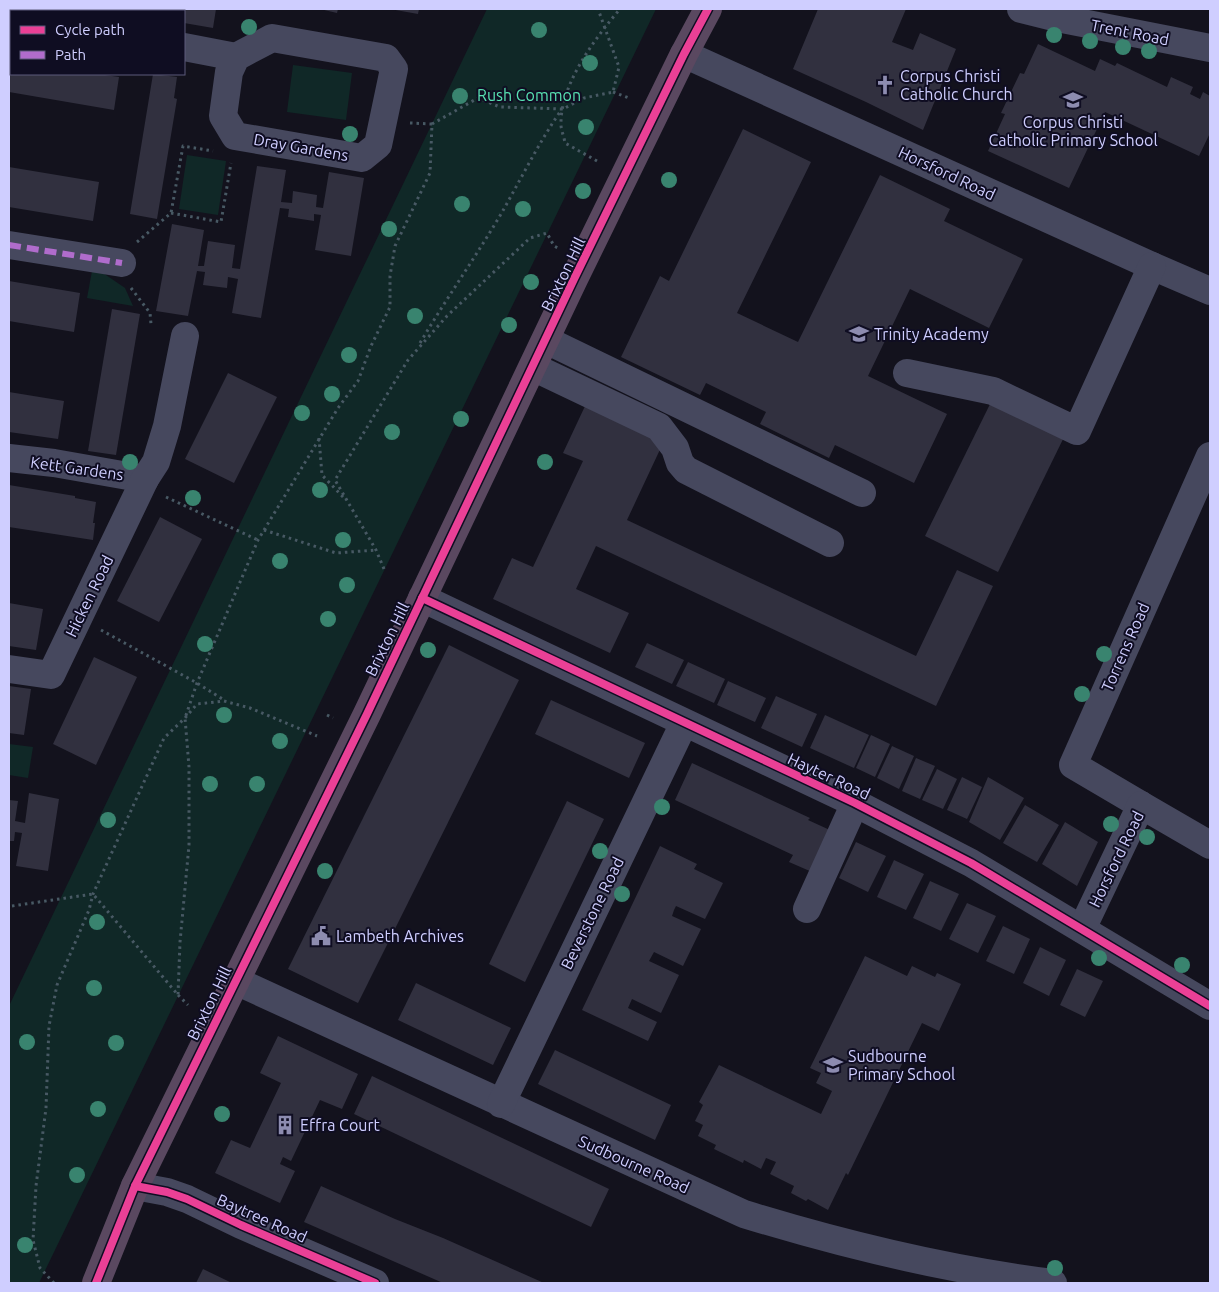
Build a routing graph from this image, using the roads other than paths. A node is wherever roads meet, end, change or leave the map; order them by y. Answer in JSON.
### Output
{"nodes":[{"id":1,"x":708,"y":9,"type":"edge"},
{"id":2,"x":1021,"y":9,"type":"edge"},
{"id":3,"x":185,"y":47,"type":"edge"},
{"id":4,"x":1210,"y":48,"type":"edge"},
{"id":5,"x":684,"y":54,"type":"junction"},
{"id":6,"x":236,"y":57,"type":"junction"},
{"id":7,"x":9,"y":245,"type":"edge"},
{"id":8,"x":122,"y":263,"type":"road end"},
{"id":9,"x":1152,"y":266,"type":"junction"},
{"id":10,"x":1210,"y":291,"type":"edge"},
{"id":11,"x":185,"y":336,"type":"dead end"},
{"id":12,"x":546,"y":340,"type":"junction"},
{"id":13,"x":533,"y":367,"type":"junction"},
{"id":14,"x":907,"y":373,"type":"dead end"},
{"id":15,"x":1210,"y":456,"type":"edge"},
{"id":16,"x":9,"y":458,"type":"edge"},
{"id":17,"x":145,"y":479,"type":"junction"},
{"id":18,"x":862,"y":493,"type":"dead end"},
{"id":19,"x":830,"y":543,"type":"dead end"},
{"id":20,"x":422,"y":598,"type":"junction"},
{"id":21,"x":9,"y":669,"type":"edge"},
{"id":22,"x":684,"y":723,"type":"junction"},
{"id":23,"x":855,"y":803,"type":"junction"},
{"id":24,"x":1141,"y":805,"type":"junction"},
{"id":25,"x":1210,"y":845,"type":"edge"},
{"id":26,"x":807,"y":909,"type":"dead end"},
{"id":27,"x":1082,"y":929,"type":"junction"},
{"id":28,"x":236,"y":981,"type":"junction"},
{"id":29,"x":1210,"y":1006,"type":"edge"},
{"id":30,"x":501,"y":1104,"type":"junction"},
{"id":31,"x":135,"y":1186,"type":"junction"},
{"id":32,"x":96,"y":1283,"type":"edge"},
{"id":33,"x":376,"y":1283,"type":"edge"},
{"id":34,"x":1053,"y":1283,"type":"edge"}],
"edges":[{"from":1,"to":5,"type":"highway","name":"Brixton Hill"},
{"from":2,"to":4,"type":"street","name":"Trent Road"},
{"from":3,"to":6,"type":"street"},
{"from":5,"to":9,"type":"street","name":"Horsford Road"},
{"from":5,"to":12,"type":"highway","name":"Brixton Hill"},
{"from":6,"to":6,"type":"street","name":"Dray Gardens"},
{"from":7,"to":8,"type":"street"},
{"from":9,"to":10,"type":"street","name":"Horsford Road"},
{"from":9,"to":14,"type":"street"},
{"from":11,"to":17,"type":"street","name":"Hicken Road"},
{"from":12,"to":13,"type":"highway","name":"Brixton Hill"},
{"from":12,"to":18,"type":"street"},
{"from":13,"to":19,"type":"street"},
{"from":13,"to":20,"type":"highway","name":"Brixton Hill"},
{"from":15,"to":24,"type":"street","name":"Torrens Road"},
{"from":16,"to":17,"type":"street","name":"Kett Gardens"},
{"from":17,"to":21,"type":"street","name":"Hicken Road"},
{"from":20,"to":22,"type":"street","name":"Hayter Road"},
{"from":20,"to":28,"type":"highway","name":"Brixton Hill"},
{"from":22,"to":23,"type":"street","name":"Hayter Road"},
{"from":22,"to":30,"type":"street","name":"Beverstone Road"},
{"from":23,"to":26,"type":"street"},
{"from":23,"to":27,"type":"street","name":"Hayter Road"},
{"from":24,"to":25,"type":"street","name":"Horsford Road"},
{"from":24,"to":27,"type":"street","name":"Horsford Road"},
{"from":27,"to":29,"type":"street","name":"Hayter Road"},
{"from":28,"to":30,"type":"street","name":"Sudbourne Road"},
{"from":28,"to":31,"type":"highway","name":"Brixton Hill"},
{"from":30,"to":34,"type":"street","name":"Sudbourne Road"},
{"from":31,"to":32,"type":"highway","name":"Brixton Hill"},
{"from":31,"to":33,"type":"street","name":"Baytree Road"}]}
